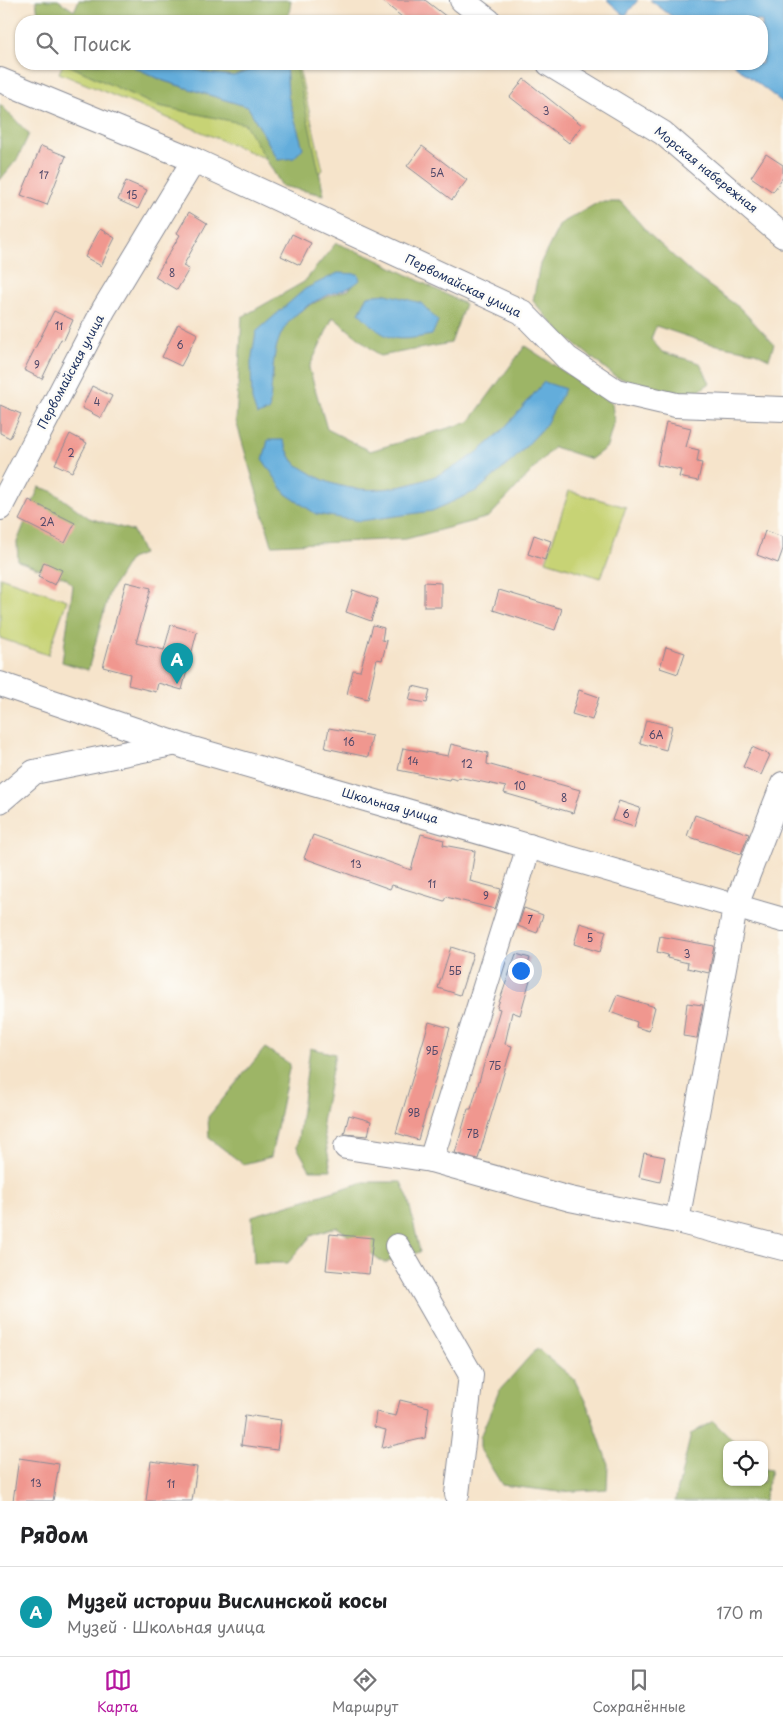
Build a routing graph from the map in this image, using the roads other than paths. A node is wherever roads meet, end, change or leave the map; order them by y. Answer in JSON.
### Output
{"nodes":[{"id":1,"x":462,"y":0,"type":"edge"},
{"id":2,"x":481,"y":15,"type":"edge"},
{"id":3,"x":559,"y":70,"type":"edge"},
{"id":4,"x":0,"y":80,"type":"edge"},
{"id":5,"x":194,"y":160,"type":"junction"},
{"id":6,"x":783,"y":236,"type":"edge"},
{"id":7,"x":783,"y":409,"type":"edge"},
{"id":8,"x":0,"y":508,"type":"edge"},
{"id":9,"x":0,"y":684,"type":"edge"},
{"id":10,"x":174,"y":744,"type":"junction"},
{"id":11,"x":783,"y":784,"type":"edge"},
{"id":12,"x":0,"y":801,"type":"edge"},
{"id":13,"x":529,"y":846,"type":"junction"},
{"id":14,"x":736,"y":908,"type":"junction"},
{"id":15,"x":783,"y":920,"type":"edge"},
{"id":16,"x":346,"y":1147,"type":"dead end"},
{"id":17,"x":431,"y":1160,"type":"junction"},
{"id":18,"x":677,"y":1221,"type":"junction"},
{"id":19,"x":398,"y":1246,"type":"dead end"},
{"id":20,"x":783,"y":1248,"type":"edge"},
{"id":21,"x":457,"y":1494,"type":"dead end"}],
"edges":[{"from":1,"to":2,"type":"street"},
{"from":3,"to":6,"type":"street","name":"Морская набережная"},
{"from":4,"to":5,"type":"street","name":"Первомайская улица"},
{"from":5,"to":7,"type":"street","name":"Первомайская улица"},
{"from":5,"to":8,"type":"street","name":"Первомайская улица"},
{"from":9,"to":10,"type":"street","name":"Школьная улица"},
{"from":10,"to":12,"type":"street"},
{"from":10,"to":13,"type":"street","name":"Школьная улица"},
{"from":11,"to":14,"type":"street"},
{"from":13,"to":14,"type":"street","name":"Школьная улица"},
{"from":13,"to":17,"type":"street"},
{"from":14,"to":15,"type":"street","name":"Школьная улица"},
{"from":14,"to":18,"type":"street"},
{"from":16,"to":17,"type":"street"},
{"from":17,"to":18,"type":"street"},
{"from":18,"to":20,"type":"street"},
{"from":19,"to":21,"type":"street"}]}
